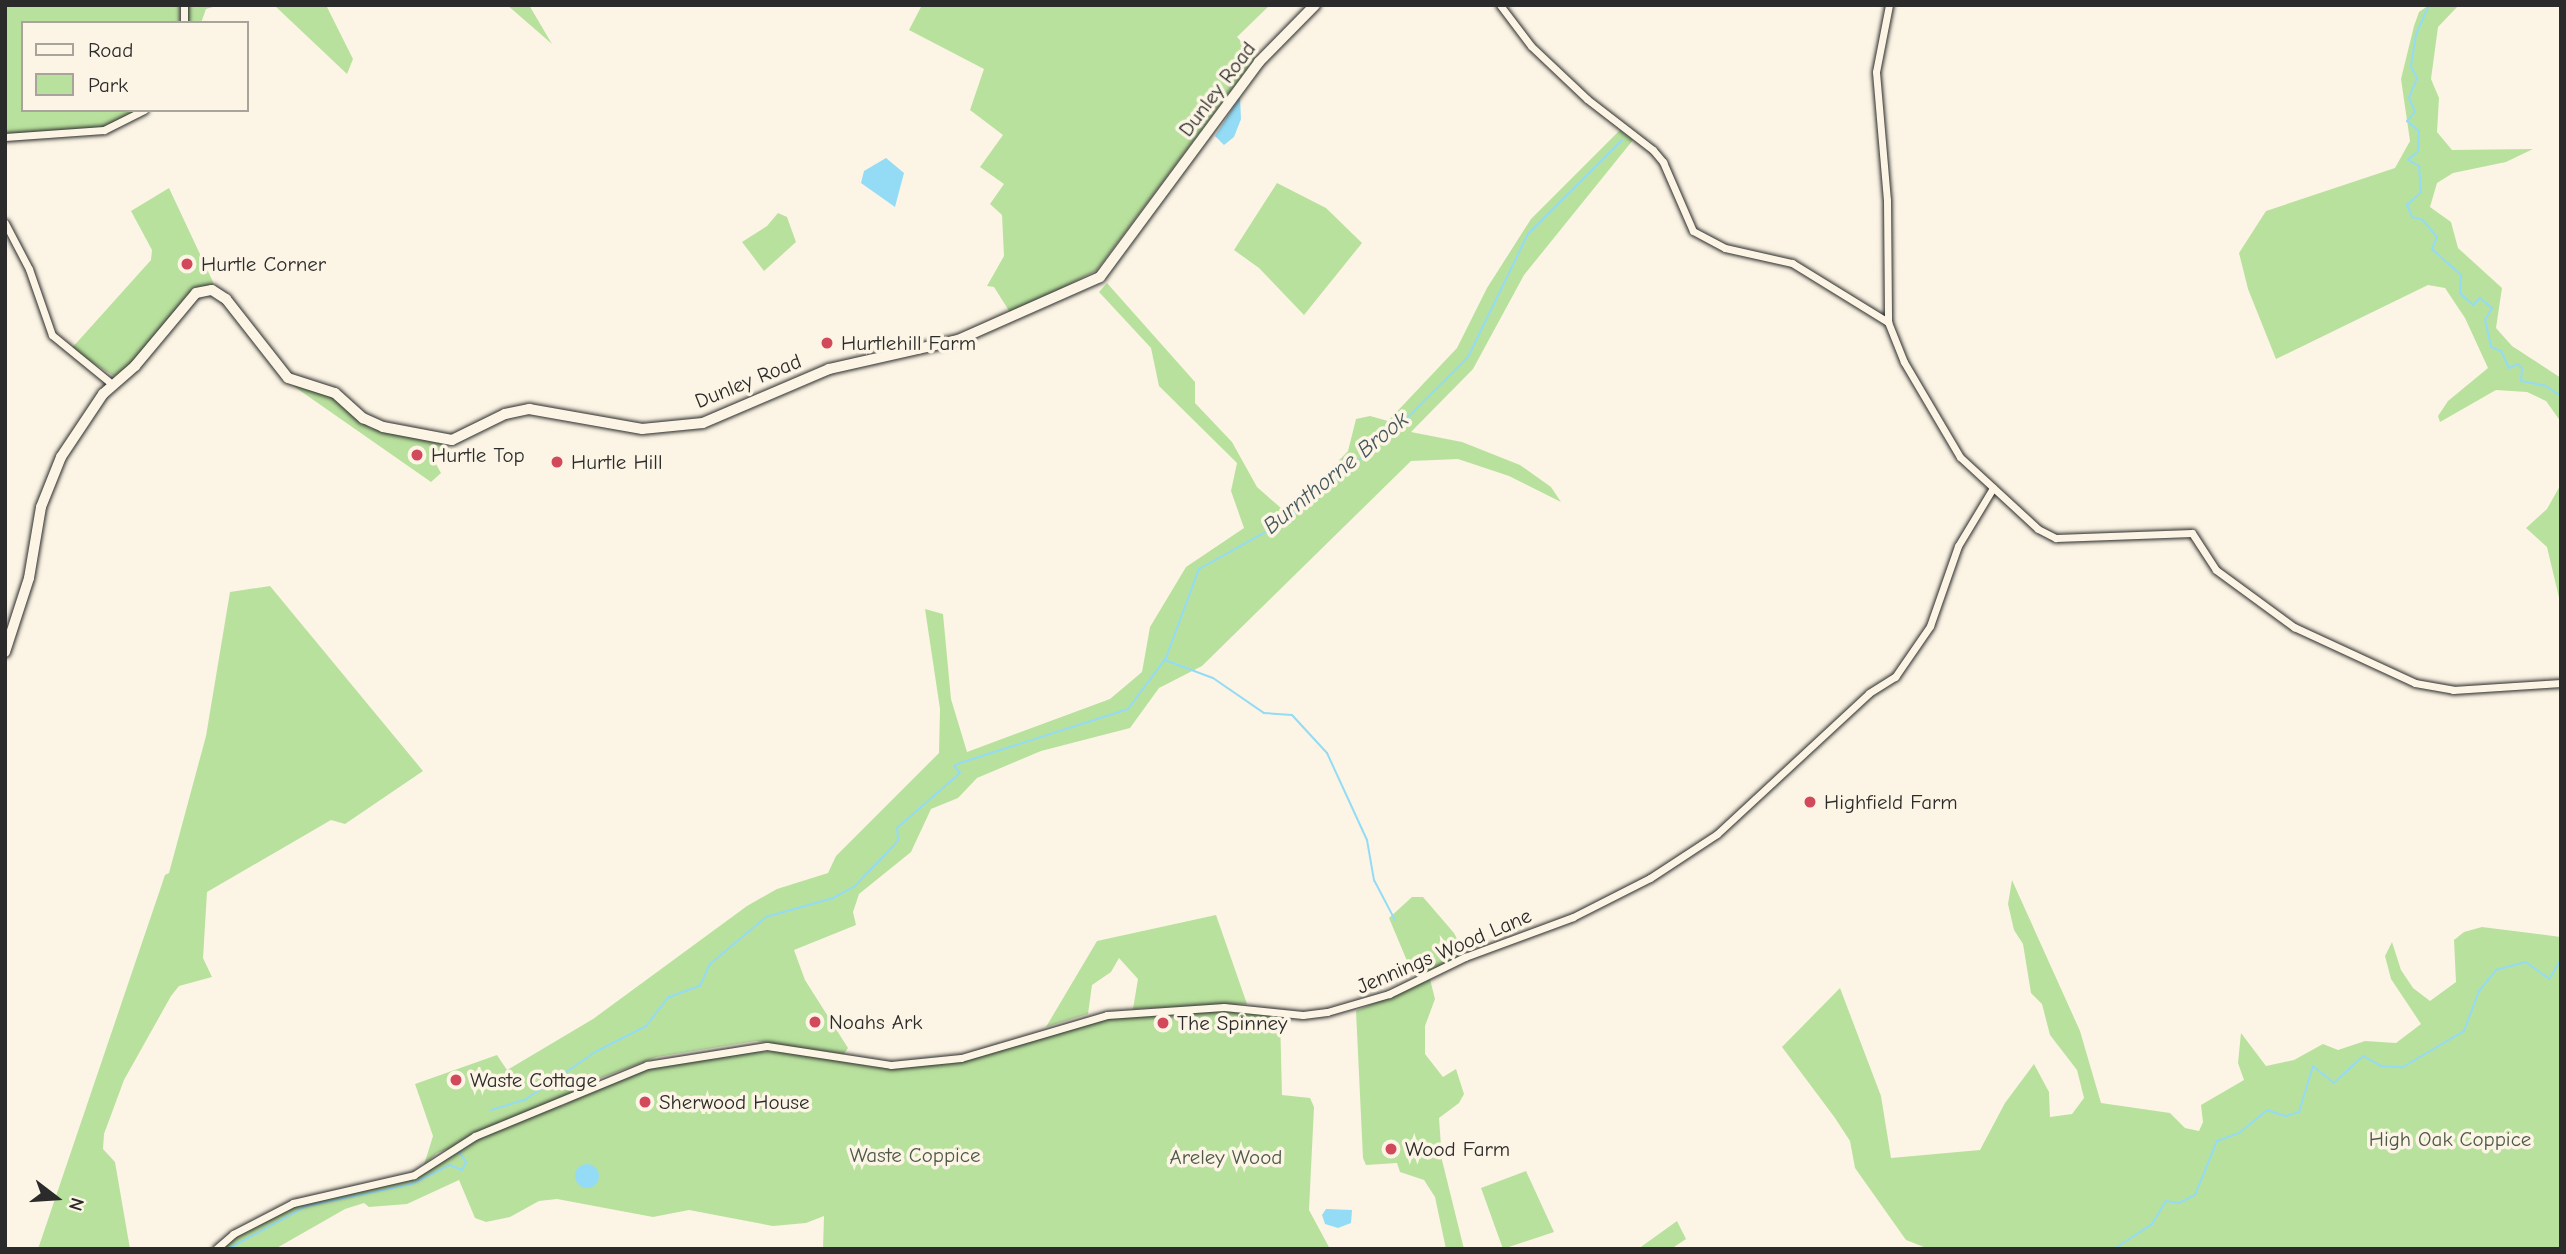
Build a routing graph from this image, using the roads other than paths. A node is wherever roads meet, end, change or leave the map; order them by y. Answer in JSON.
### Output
{"nodes":[{"id":1,"x":1315,"y":5,"type":"edge"},
{"id":2,"x":1500,"y":5,"type":"edge"},
{"id":3,"x":1889,"y":5,"type":"edge"},
{"id":4,"x":140,"y":112,"type":"edge"},
{"id":5,"x":5,"y":137,"type":"edge"},
{"id":6,"x":5,"y":223,"type":"edge"},
{"id":7,"x":1888,"y":322,"type":"junction"},
{"id":8,"x":112,"y":384,"type":"junction"},
{"id":9,"x":1993,"y":488,"type":"junction"},
{"id":10,"x":5,"y":652,"type":"edge"},
{"id":11,"x":2561,"y":682,"type":"edge"},
{"id":12,"x":216,"y":1249,"type":"edge"}],
"edges":[{"from":1,"to":8,"type":"street","name":"Dunley Road"},
{"from":2,"to":7,"type":"street"},
{"from":3,"to":7,"type":"street"},
{"from":4,"to":5,"type":"street"},
{"from":6,"to":8,"type":"street"},
{"from":7,"to":9,"type":"street"},
{"from":8,"to":10,"type":"street"},
{"from":9,"to":11,"type":"street"},
{"from":9,"to":12,"type":"street","name":"Jennings Wood Lane"}]}
